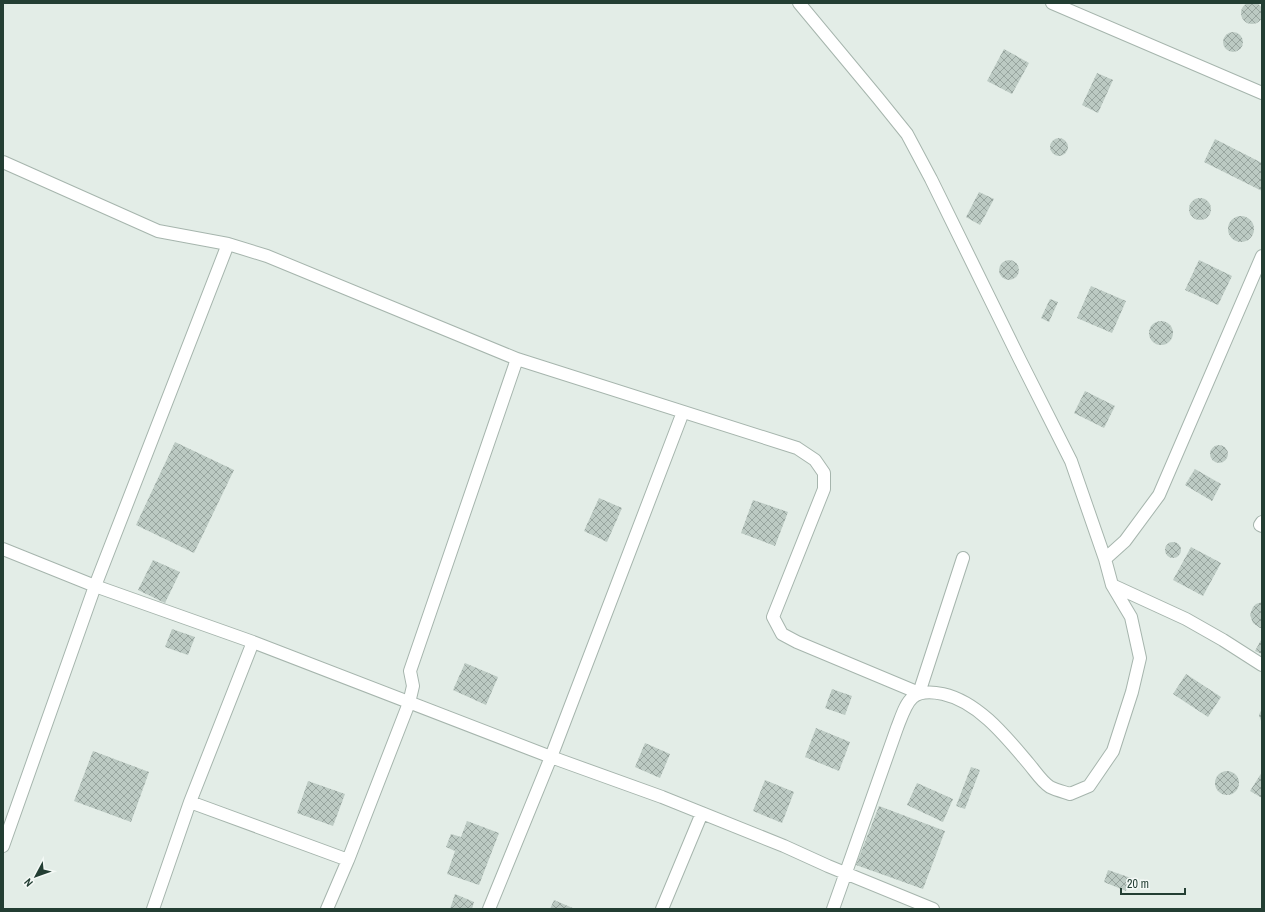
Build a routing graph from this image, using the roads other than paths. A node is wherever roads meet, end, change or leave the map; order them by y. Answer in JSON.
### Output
{"nodes":[{"id":1,"x":799,"y":3,"type":"edge"},
{"id":2,"x":1052,"y":3,"type":"edge"},
{"id":3,"x":1262,"y":93,"type":"edge"},
{"id":4,"x":3,"y":162,"type":"edge"},
{"id":5,"x":228,"y":244,"type":"junction"},
{"id":6,"x":1262,"y":256,"type":"edge"},
{"id":7,"x":517,"y":359,"type":"junction"},
{"id":8,"x":683,"y":412,"type":"junction"},
{"id":9,"x":1262,"y":522,"type":"edge"},
{"id":10,"x":1262,"y":526,"type":"edge"},
{"id":11,"x":3,"y":550,"type":"edge"},
{"id":12,"x":962,"y":558,"type":"dead end"},
{"id":13,"x":1105,"y":559,"type":"junction"},
{"id":14,"x":1112,"y":585,"type":"junction"},
{"id":15,"x":95,"y":586,"type":"junction"},
{"id":16,"x":253,"y":642,"type":"junction"},
{"id":17,"x":1262,"y":666,"type":"edge"},
{"id":18,"x":919,"y":693,"type":"junction"},
{"id":19,"x":409,"y":703,"type":"junction"},
{"id":20,"x":551,"y":757,"type":"junction"},
{"id":21,"x":190,"y":802,"type":"junction"},
{"id":22,"x":702,"y":813,"type":"junction"},
{"id":23,"x":3,"y":846,"type":"edge"},
{"id":24,"x":348,"y":860,"type":"junction"},
{"id":25,"x":846,"y":873,"type":"junction"},
{"id":26,"x":153,"y":909,"type":"edge"},
{"id":27,"x":327,"y":909,"type":"edge"},
{"id":28,"x":490,"y":909,"type":"edge"},
{"id":29,"x":662,"y":909,"type":"edge"},
{"id":30,"x":833,"y":909,"type":"edge"},
{"id":31,"x":933,"y":909,"type":"edge"}],
"edges":[{"from":1,"to":13,"type":"street"},
{"from":2,"to":3,"type":"street"},
{"from":4,"to":5,"type":"street"},
{"from":5,"to":7,"type":"street"},
{"from":5,"to":15,"type":"street"},
{"from":6,"to":13,"type":"street"},
{"from":7,"to":8,"type":"street"},
{"from":7,"to":19,"type":"street"},
{"from":8,"to":18,"type":"street"},
{"from":8,"to":20,"type":"street"},
{"from":9,"to":10,"type":"street"},
{"from":11,"to":15,"type":"street"},
{"from":12,"to":18,"type":"street"},
{"from":13,"to":14,"type":"street"},
{"from":14,"to":17,"type":"street"},
{"from":14,"to":18,"type":"street"},
{"from":15,"to":16,"type":"street"},
{"from":15,"to":23,"type":"street"},
{"from":16,"to":19,"type":"street"},
{"from":16,"to":21,"type":"street"},
{"from":18,"to":25,"type":"street"},
{"from":19,"to":20,"type":"street"},
{"from":19,"to":24,"type":"street"},
{"from":20,"to":22,"type":"street"},
{"from":20,"to":28,"type":"street"},
{"from":21,"to":24,"type":"street"},
{"from":21,"to":26,"type":"street"},
{"from":22,"to":25,"type":"street"},
{"from":22,"to":29,"type":"street"},
{"from":24,"to":27,"type":"street"},
{"from":25,"to":30,"type":"street"},
{"from":25,"to":31,"type":"street"}]}
